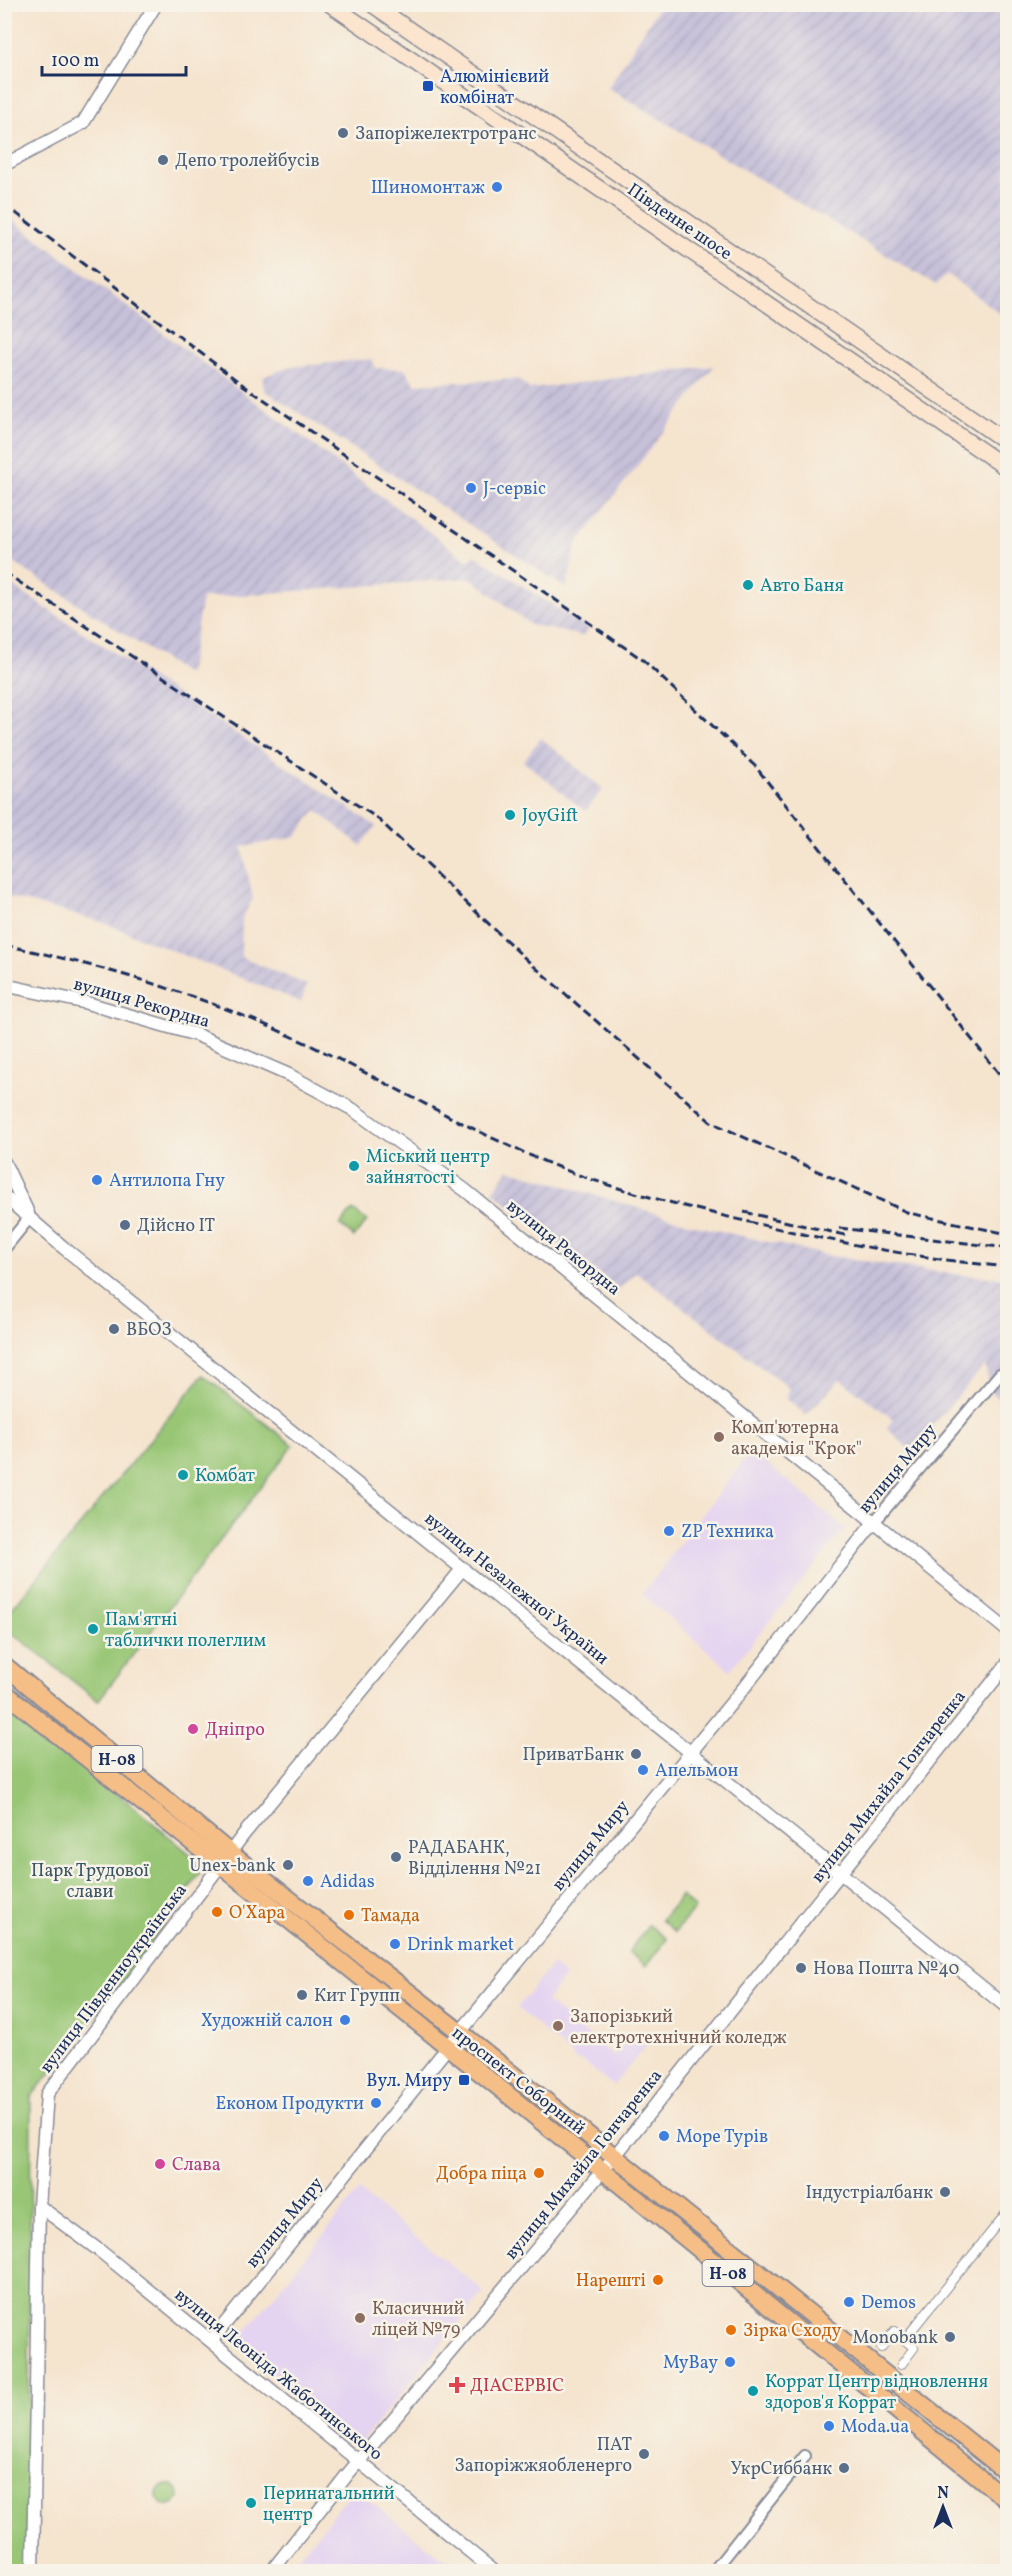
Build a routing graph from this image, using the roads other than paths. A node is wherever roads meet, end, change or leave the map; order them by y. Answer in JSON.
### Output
{"nodes":[{"id":1,"x":156,"y":4,"type":"edge"},
{"id":2,"x":330,"y":4,"type":"edge"},
{"id":3,"x":372,"y":4,"type":"edge"},
{"id":4,"x":4,"y":165,"type":"edge"},
{"id":5,"x":791,"y":294,"type":"junction"},
{"id":6,"x":780,"y":314,"type":"junction"},
{"id":7,"x":1008,"y":443,"type":"edge"},
{"id":8,"x":1008,"y":450,"type":"edge"},
{"id":9,"x":1002,"y":466,"type":"edge"},
{"id":10,"x":4,"y":985,"type":"edge"},
{"id":11,"x":4,"y":1162,"type":"edge"},
{"id":12,"x":4,"y":1196,"type":"edge"},
{"id":13,"x":30,"y":1217,"type":"junction"},
{"id":14,"x":4,"y":1250,"type":"edge"},
{"id":15,"x":1000,"y":1374,"type":"dead end"},
{"id":16,"x":875,"y":1521,"type":"junction"},
{"id":17,"x":463,"y":1568,"type":"junction"},
{"id":18,"x":1008,"y":1631,"type":"edge"},
{"id":19,"x":1008,"y":1663,"type":"edge"},
{"id":20,"x":4,"y":1665,"type":"edge"},
{"id":21,"x":4,"y":1692,"type":"edge"},
{"id":22,"x":690,"y":1751,"type":"junction"},
{"id":23,"x":225,"y":1859,"type":"junction"},
{"id":24,"x":841,"y":1875,"type":"junction"},
{"id":25,"x":1008,"y":2008,"type":"edge"},
{"id":26,"x":460,"y":2032,"type":"junction"},
{"id":27,"x":447,"y":2048,"type":"junction"},
{"id":28,"x":614,"y":2157,"type":"junction"},
{"id":29,"x":602,"y":2170,"type":"junction"},
{"id":30,"x":39,"y":2206,"type":"junction"},
{"id":31,"x":1008,"y":2211,"type":"edge"},
{"id":32,"x":904,"y":2340,"type":"junction"},
{"id":33,"x":211,"y":2341,"type":"junction"},
{"id":34,"x":881,"y":2348,"type":"dead end"},
{"id":35,"x":901,"y":2365,"type":"dead end"},
{"id":36,"x":805,"y":2456,"type":"dead end"},
{"id":37,"x":358,"y":2462,"type":"junction"},
{"id":38,"x":1008,"y":2473,"type":"edge"},
{"id":39,"x":1008,"y":2501,"type":"edge"},
{"id":40,"x":33,"y":2571,"type":"edge"},
{"id":41,"x":272,"y":2571,"type":"edge"},
{"id":42,"x":495,"y":2571,"type":"edge"},
{"id":43,"x":713,"y":2571,"type":"edge"}],
"edges":[{"from":1,"to":4,"type":"street"},
{"from":2,"to":6,"type":"main road","name":"Південне шосе"},
{"from":3,"to":5,"type":"main road","name":"Південне шосе"},
{"from":5,"to":6,"type":"main road"},
{"from":5,"to":7,"type":"main road","name":"Південне шосе"},
{"from":6,"to":9,"type":"main road","name":"Південне шосе"},
{"from":8,"to":9,"type":"main road"},
{"from":10,"to":16,"type":"street","name":"вулиця Рекордна"},
{"from":11,"to":13,"type":"street"},
{"from":12,"to":13,"type":"street","name":"вулиця Незалежної України"},
{"from":13,"to":14,"type":"street"},
{"from":13,"to":17,"type":"street","name":"вулиця Незалежної України"},
{"from":15,"to":16,"type":"street","name":"вулиця Миру"},
{"from":16,"to":18,"type":"street","name":"вулиця Рекордна"},
{"from":16,"to":22,"type":"street","name":"вулиця Миру"},
{"from":17,"to":22,"type":"street","name":"вулиця Незалежної України"},
{"from":17,"to":23,"type":"street","name":"вулиця Південноукраїнська"},
{"from":19,"to":24,"type":"street","name":"вулиця Михайла Гончаренка"},
{"from":20,"to":23,"type":"main road","name":"проспект Соборний","number":"Н-08"},
{"from":21,"to":23,"type":"main road","name":"проспект Соборний","number":"Н-08"},
{"from":22,"to":24,"type":"street","name":"вулиця Незалежної України"},
{"from":22,"to":26,"type":"street","name":"вулиця Миру"},
{"from":23,"to":26,"type":"main road","name":"проспект Соборний","number":"Н-08"},
{"from":23,"to":27,"type":"main road","name":"проспект Соборний","number":"Н-08"},
{"from":23,"to":30,"type":"street","name":"вулиця Південноукраїнська"},
{"from":24,"to":25,"type":"street","name":"вулиця Незалежної України"},
{"from":24,"to":28,"type":"street","name":"вулиця Михайла Гончаренка"},
{"from":26,"to":27,"type":"street","name":"вулиця Миру"},
{"from":26,"to":28,"type":"main road","name":"проспект Соборний","number":"Н-08"},
{"from":27,"to":29,"type":"main road","name":"проспект Соборний","number":"Н-08"},
{"from":27,"to":33,"type":"street","name":"вулиця Миру"},
{"from":28,"to":29,"type":"street","name":"вулиця Михайла Гончаренка"},
{"from":28,"to":38,"type":"main road","name":"проспект Соборний","number":"Н-08"},
{"from":29,"to":37,"type":"street","name":"вулиця Михайла Гончаренка"},
{"from":29,"to":39,"type":"main road","name":"проспект Соборний","number":"Н-08"},
{"from":30,"to":33,"type":"street","name":"вулиця Леоніда Жаботинського"},
{"from":30,"to":40,"type":"street","name":"вулиця Південноукраїнська"},
{"from":31,"to":32,"type":"street"},
{"from":32,"to":34,"type":"street"},
{"from":32,"to":35,"type":"street"},
{"from":33,"to":37,"type":"street","name":"вулиця Леоніда Жаботинського"},
{"from":36,"to":43,"type":"street"},
{"from":37,"to":41,"type":"street","name":"вулиця Михайла Гончаренка"},
{"from":37,"to":42,"type":"street","name":"вулиця Леоніда Жаботинського"}]}
